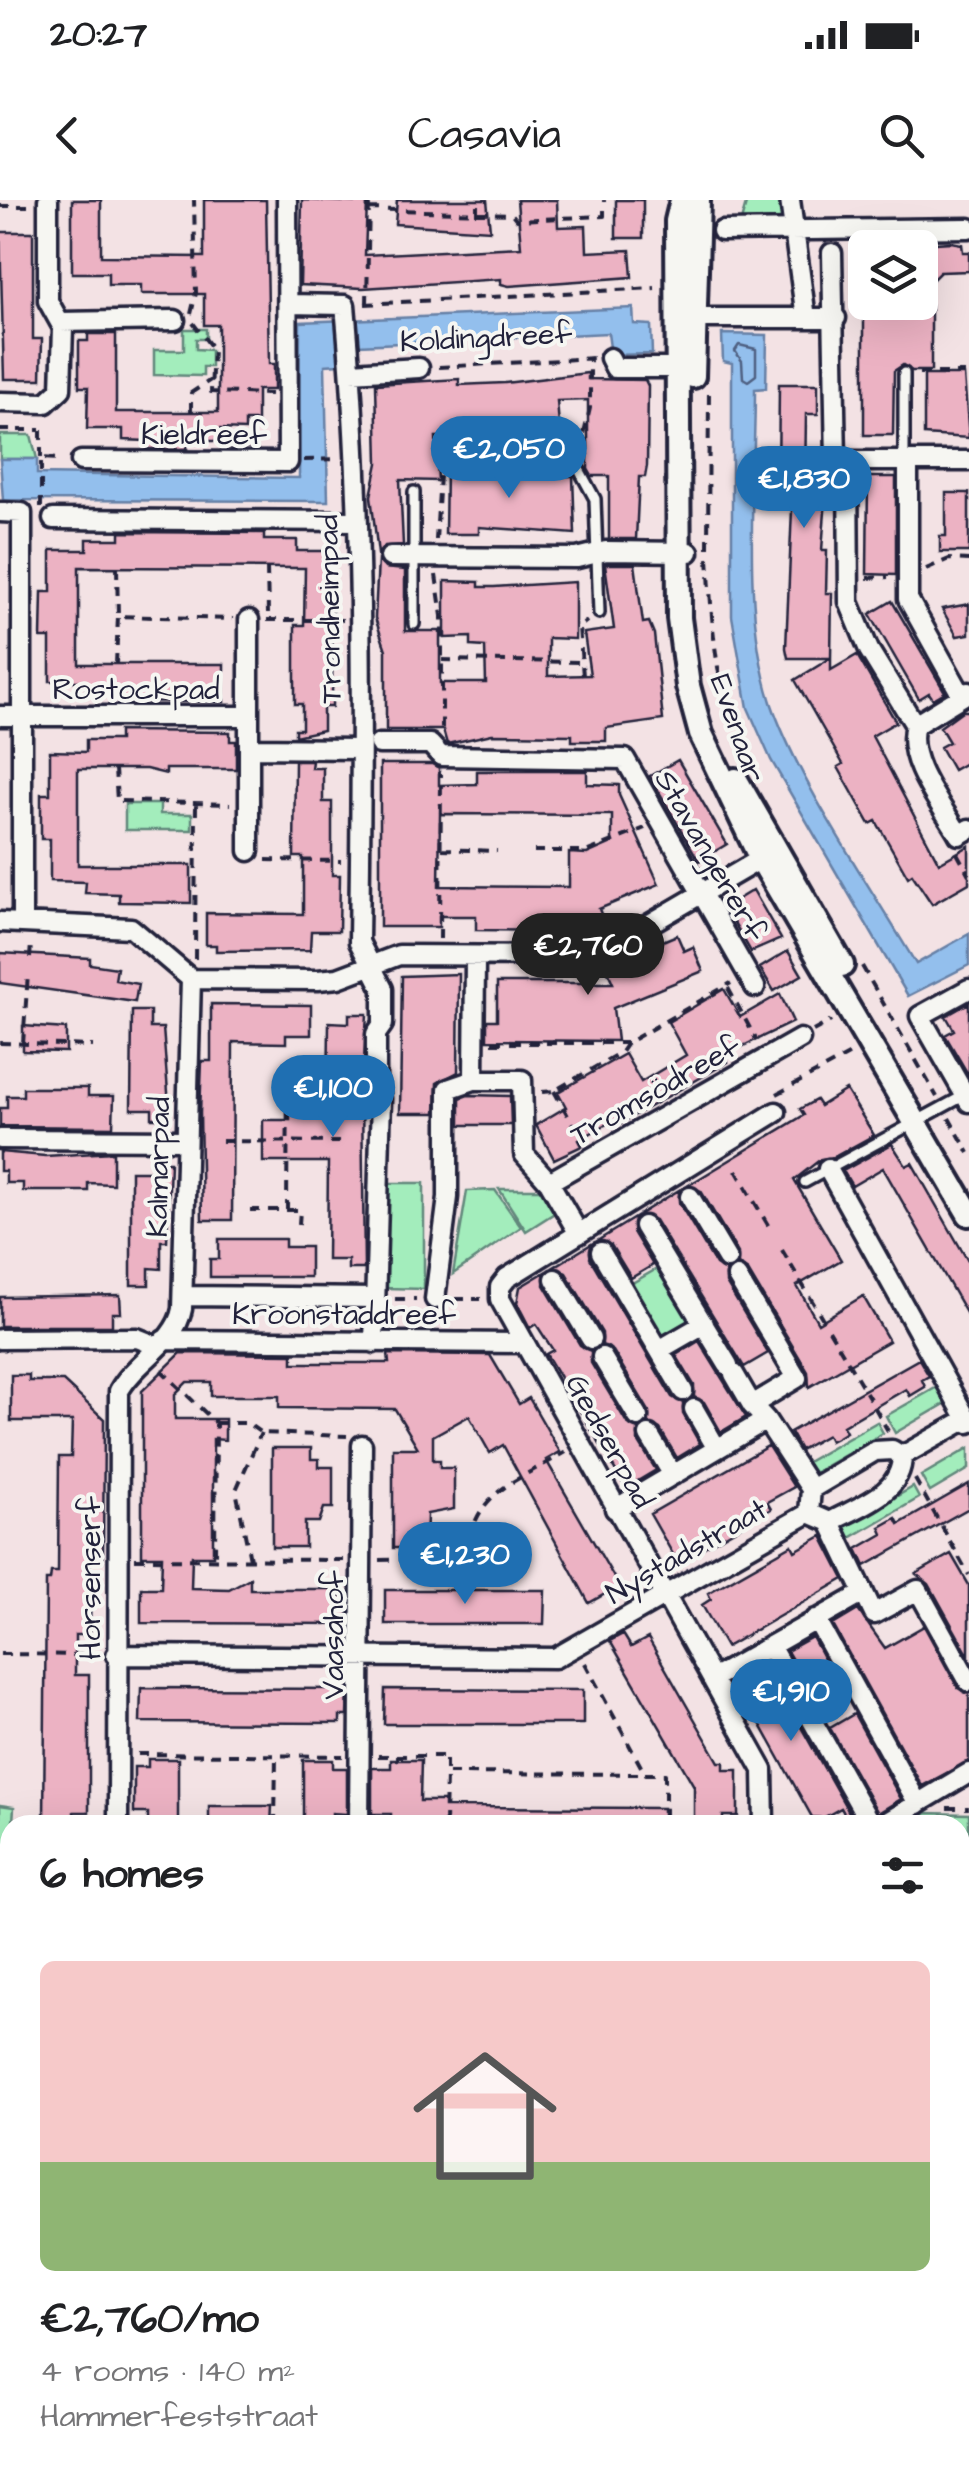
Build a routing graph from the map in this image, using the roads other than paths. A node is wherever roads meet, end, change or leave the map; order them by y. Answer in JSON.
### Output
{"nodes":[{"id":1,"x":287,"y":200,"type":"edge"},
{"id":2,"x":682,"y":200,"type":"edge"},
{"id":3,"x":698,"y":200,"type":"edge"},
{"id":4,"x":790,"y":200,"type":"edge"},
{"id":5,"x":48,"y":203,"type":"edge"},
{"id":6,"x":969,"y":228,"type":"edge"},
{"id":7,"x":794,"y":230,"type":"junction"},
{"id":8,"x":722,"y":232,"type":"dead end"},
{"id":9,"x":832,"y":253,"type":"dead end"},
{"id":10,"x":288,"y":304,"type":"junction"},
{"id":11,"x":686,"y":318,"type":"junction"},
{"id":12,"x":806,"y":318,"type":"junction"},
{"id":13,"x":836,"y":318,"type":"junction"},
{"id":14,"x":175,"y":320,"type":"dead end"},
{"id":15,"x":60,"y":322,"type":"junction"},
{"id":16,"x":610,"y":358,"type":"road end"},
{"id":17,"x":419,"y":368,"type":"road end"},
{"id":18,"x":678,"y":368,"type":"junction"},
{"id":19,"x":351,"y":372,"type":"junction"},
{"id":20,"x":904,"y":373,"type":"road end"},
{"id":21,"x":0,"y":402,"type":"edge"},
{"id":22,"x":81,"y":461,"type":"road end"},
{"id":23,"x":444,"y":461,"type":"road end"},
{"id":24,"x":848,"y":461,"type":"junction"},
{"id":25,"x":906,"y":461,"type":"junction"},
{"id":26,"x":969,"y":462,"type":"edge"},
{"id":27,"x":414,"y":492,"type":"dead end"},
{"id":28,"x":0,"y":512,"type":"edge"},
{"id":29,"x":47,"y":512,"type":"road end"},
{"id":30,"x":356,"y":521,"type":"junction"},
{"id":31,"x":683,"y":552,"type":"junction"},
{"id":32,"x":596,"y":553,"type":"junction"},
{"id":33,"x":390,"y":557,"type":"dead end"},
{"id":34,"x":414,"y":557,"type":"junction"},
{"id":35,"x":599,"y":613,"type":"road end"},
{"id":36,"x":258,"y":620,"type":"road end"},
{"id":37,"x":414,"y":624,"type":"dead end"},
{"id":38,"x":966,"y":694,"type":"edge"},
{"id":39,"x":0,"y":716,"type":"edge"},
{"id":40,"x":22,"y":716,"type":"junction"},
{"id":41,"x":249,"y":716,"type":"junction"},
{"id":42,"x":915,"y":725,"type":"junction"},
{"id":43,"x":379,"y":744,"type":"dead end"},
{"id":44,"x":249,"y":748,"type":"junction"},
{"id":45,"x":358,"y":748,"type":"junction"},
{"id":46,"x":964,"y":832,"type":"edge"},
{"id":47,"x":248,"y":850,"type":"road end"},
{"id":48,"x":762,"y":857,"type":"junction"},
{"id":49,"x":700,"y":894,"type":"junction"},
{"id":50,"x":0,"y":922,"type":"edge"},
{"id":51,"x":22,"y":923,"type":"junction"},
{"id":52,"x":475,"y":958,"type":"junction"},
{"id":53,"x":368,"y":966,"type":"junction"},
{"id":54,"x":192,"y":979,"type":"junction"},
{"id":55,"x":752,"y":980,"type":"road end"},
{"id":56,"x":969,"y":988,"type":"edge"},
{"id":57,"x":800,"y":1039,"type":"road end"},
{"id":58,"x":474,"y":1080,"type":"junction"},
{"id":59,"x":968,"y":1096,"type":"edge"},
{"id":60,"x":774,"y":1114,"type":"road end"},
{"id":61,"x":929,"y":1114,"type":"junction"},
{"id":62,"x":0,"y":1139,"type":"edge"},
{"id":63,"x":185,"y":1140,"type":"junction"},
{"id":64,"x":828,"y":1168,"type":"junction"},
{"id":65,"x":549,"y":1182,"type":"junction"},
{"id":66,"x":805,"y":1182,"type":"dead end"},
{"id":67,"x":969,"y":1184,"type":"edge"},
{"id":68,"x":684,"y":1187,"type":"junction"},
{"id":69,"x":969,"y":1214,"type":"edge"},
{"id":70,"x":637,"y":1215,"type":"junction"},
{"id":71,"x":591,"y":1239,"type":"junction"},
{"id":72,"x":726,"y":1259,"type":"dead end"},
{"id":73,"x":549,"y":1268,"type":"junction"},
{"id":74,"x":737,"y":1277,"type":"dead end"},
{"id":75,"x":184,"y":1296,"type":"junction"},
{"id":76,"x":376,"y":1298,"type":"junction"},
{"id":77,"x":435,"y":1299,"type":"dead end"},
{"id":78,"x":704,"y":1324,"type":"junction"},
{"id":79,"x":0,"y":1339,"type":"edge"},
{"id":80,"x":592,"y":1339,"type":"dead end"},
{"id":81,"x":374,"y":1343,"type":"junction"},
{"id":82,"x":524,"y":1343,"type":"junction"},
{"id":83,"x":156,"y":1348,"type":"junction"},
{"id":84,"x":659,"y":1350,"type":"junction"},
{"id":85,"x":602,"y":1357,"type":"dead end"},
{"id":86,"x":683,"y":1391,"type":"dead end"},
{"id":87,"x":752,"y":1404,"type":"junction"},
{"id":88,"x":694,"y":1409,"type":"dead end"},
{"id":89,"x":638,"y":1417,"type":"dead end"},
{"id":90,"x":766,"y":1420,"type":"junction"},
{"id":91,"x":968,"y":1420,"type":"edge"},
{"id":92,"x":649,"y":1436,"type":"dead end"},
{"id":93,"x":362,"y":1446,"type":"road end"},
{"id":94,"x":717,"y":1449,"type":"junction"},
{"id":95,"x":902,"y":1456,"type":"junction"},
{"id":96,"x":674,"y":1475,"type":"junction"},
{"id":97,"x":811,"y":1488,"type":"junction"},
{"id":98,"x":615,"y":1510,"type":"junction"},
{"id":99,"x":809,"y":1512,"type":"junction"},
{"id":100,"x":830,"y":1522,"type":"junction"},
{"id":101,"x":864,"y":1593,"type":"junction"},
{"id":102,"x":668,"y":1594,"type":"junction"},
{"id":103,"x":816,"y":1619,"type":"junction"},
{"id":104,"x":770,"y":1646,"type":"junction"},
{"id":105,"x":116,"y":1655,"type":"junction"},
{"id":106,"x":362,"y":1655,"type":"junction"},
{"id":107,"x":712,"y":1678,"type":"junction"},
{"id":108,"x":969,"y":1682,"type":"edge"},
{"id":109,"x":969,"y":1773,"type":"edge"},
{"id":110,"x":915,"y":1806,"type":"junction"},
{"id":111,"x":118,"y":1815,"type":"edge"},
{"id":112,"x":359,"y":1815,"type":"edge"},
{"id":113,"x":764,"y":1815,"type":"edge"},
{"id":114,"x":864,"y":1815,"type":"edge"},
{"id":115,"x":899,"y":1815,"type":"edge"}],
"edges":[{"from":1,"to":10,"type":"street","name":"Kieldreef"},
{"from":2,"to":11,"type":"street","name":"Evenaar"},
{"from":3,"to":11,"type":"street","name":"Evenaar"},
{"from":4,"to":7,"type":"street"},
{"from":5,"to":15,"type":"street"},
{"from":6,"to":7,"type":"street"},
{"from":7,"to":8,"type":"street"},
{"from":7,"to":12,"type":"street"},
{"from":9,"to":13,"type":"street"},
{"from":10,"to":19,"type":"street","name":"Trondheimpad"},
{"from":10,"to":22,"type":"street","name":"Kieldreef"},
{"from":11,"to":12,"type":"street"},
{"from":11,"to":18,"type":"street","name":"Evenaar"},
{"from":11,"to":31,"type":"street","name":"Evenaar"},
{"from":12,"to":13,"type":"street"},
{"from":13,"to":24,"type":"street"},
{"from":14,"to":15,"type":"street"},
{"from":15,"to":21,"type":"street"},
{"from":16,"to":18,"type":"street","name":"Koldingdreef"},
{"from":17,"to":19,"type":"street","name":"Koldingdreef"},
{"from":18,"to":31,"type":"street","name":"Evenaar"},
{"from":19,"to":30,"type":"street","name":"Trondheimpad"},
{"from":20,"to":25,"type":"lane"},
{"from":23,"to":32,"type":"lane"},
{"from":24,"to":25,"type":"street"},
{"from":24,"to":42,"type":"street"},
{"from":25,"to":26,"type":"street"},
{"from":25,"to":38,"type":"street"},
{"from":27,"to":34,"type":"lane"},
{"from":28,"to":40,"type":"street"},
{"from":29,"to":30,"type":"street"},
{"from":30,"to":45,"type":"street","name":"Trondheimpad"},
{"from":31,"to":32,"type":"street"},
{"from":31,"to":48,"type":"street","name":"Evenaar"},
{"from":32,"to":34,"type":"street"},
{"from":32,"to":35,"type":"lane"},
{"from":33,"to":34,"type":"street"},
{"from":34,"to":37,"type":"lane"},
{"from":36,"to":41,"type":"street"},
{"from":38,"to":42,"type":"street"},
{"from":39,"to":40,"type":"street","name":"Rostockpad"},
{"from":40,"to":41,"type":"street","name":"Rostockpad"},
{"from":40,"to":51,"type":"street"},
{"from":41,"to":44,"type":"street"},
{"from":42,"to":46,"type":"street"},
{"from":43,"to":49,"type":"street","name":"Stavangererf"},
{"from":44,"to":45,"type":"street"},
{"from":44,"to":47,"type":"street"},
{"from":45,"to":53,"type":"street","name":"Trondheimpad"},
{"from":48,"to":49,"type":"street"},
{"from":48,"to":61,"type":"street","name":"Evenaar"},
{"from":48,"to":61,"type":"street","name":"Evenaar"},
{"from":49,"to":52,"type":"street"},
{"from":49,"to":55,"type":"street","name":"Stavangererf"},
{"from":50,"to":51,"type":"street"},
{"from":51,"to":54,"type":"street"},
{"from":52,"to":53,"type":"street"},
{"from":52,"to":58,"type":"street"},
{"from":53,"to":54,"type":"street"},
{"from":53,"to":76,"type":"street","name":"Trondheimpad"},
{"from":54,"to":63,"type":"street","name":"Kalmarpad"},
{"from":56,"to":59,"type":"street"},
{"from":57,"to":65,"type":"street","name":"Tromsödreef"},
{"from":58,"to":65,"type":"street"},
{"from":58,"to":77,"type":"street"},
{"from":59,"to":61,"type":"lane"},
{"from":60,"to":68,"type":"street"},
{"from":61,"to":64,"type":"lane"},
{"from":61,"to":67,"type":"street","name":"Evenaar"},
{"from":61,"to":69,"type":"street","name":"Evenaar"},
{"from":62,"to":63,"type":"street"},
{"from":63,"to":75,"type":"street","name":"Kalmarpad"},
{"from":64,"to":66,"type":"lane"},
{"from":64,"to":91,"type":"street"},
{"from":65,"to":71,"type":"street","name":"Tromsödreef"},
{"from":68,"to":70,"type":"street"},
{"from":68,"to":72,"type":"street"},
{"from":70,"to":71,"type":"street"},
{"from":70,"to":78,"type":"street"},
{"from":71,"to":73,"type":"street"},
{"from":71,"to":84,"type":"street","name":"Tromsödreef"},
{"from":73,"to":80,"type":"street"},
{"from":73,"to":82,"type":"street","name":"Gedserpad"},
{"from":74,"to":87,"type":"street"},
{"from":75,"to":76,"type":"street","name":"Kroonstaddreef"},
{"from":75,"to":83,"type":"street","name":"Kalmarpad"},
{"from":76,"to":81,"type":"street","name":"Trondheimpad"},
{"from":78,"to":84,"type":"street"},
{"from":78,"to":87,"type":"street"},
{"from":79,"to":83,"type":"street","name":"Kroonstaddreef"},
{"from":81,"to":82,"type":"street","name":"Kroonstaddreef"},
{"from":81,"to":83,"type":"street","name":"Kroonstaddreef"},
{"from":82,"to":98,"type":"street","name":"Gedserpad"},
{"from":83,"to":105,"type":"street","name":"Horsenserf"},
{"from":84,"to":86,"type":"street","name":"Tromsödreef"},
{"from":85,"to":89,"type":"street"},
{"from":87,"to":90,"type":"street"},
{"from":88,"to":94,"type":"street"},
{"from":90,"to":94,"type":"street"},
{"from":90,"to":97,"type":"street"},
{"from":91,"to":95,"type":"street"},
{"from":92,"to":96,"type":"street"},
{"from":93,"to":106,"type":"street","name":"Vaasahof"},
{"from":94,"to":96,"type":"street"},
{"from":95,"to":97,"type":"street"},
{"from":95,"to":100,"type":"street"},
{"from":96,"to":98,"type":"street"},
{"from":97,"to":99,"type":"street","name":"Nystadstraat"},
{"from":98,"to":102,"type":"street","name":"Gedserpad"},
{"from":99,"to":100,"type":"street","name":"Nystadstraat"},
{"from":99,"to":102,"type":"street","name":"Nystadstraat"},
{"from":100,"to":101,"type":"street"},
{"from":101,"to":103,"type":"street"},
{"from":101,"to":108,"type":"street"},
{"from":102,"to":106,"type":"street","name":"Nystadstraat"},
{"from":102,"to":107,"type":"street","name":"Gedserpad"},
{"from":103,"to":104,"type":"street"},
{"from":103,"to":110,"type":"street"},
{"from":104,"to":107,"type":"street"},
{"from":104,"to":114,"type":"street"},
{"from":105,"to":106,"type":"street","name":"Nystadstraat"},
{"from":105,"to":111,"type":"street","name":"Horsenserf"},
{"from":106,"to":112,"type":"street","name":"Vaasahof"},
{"from":107,"to":113,"type":"street","name":"Gedserpad"},
{"from":109,"to":110,"type":"street"},
{"from":110,"to":115,"type":"street"}]}
